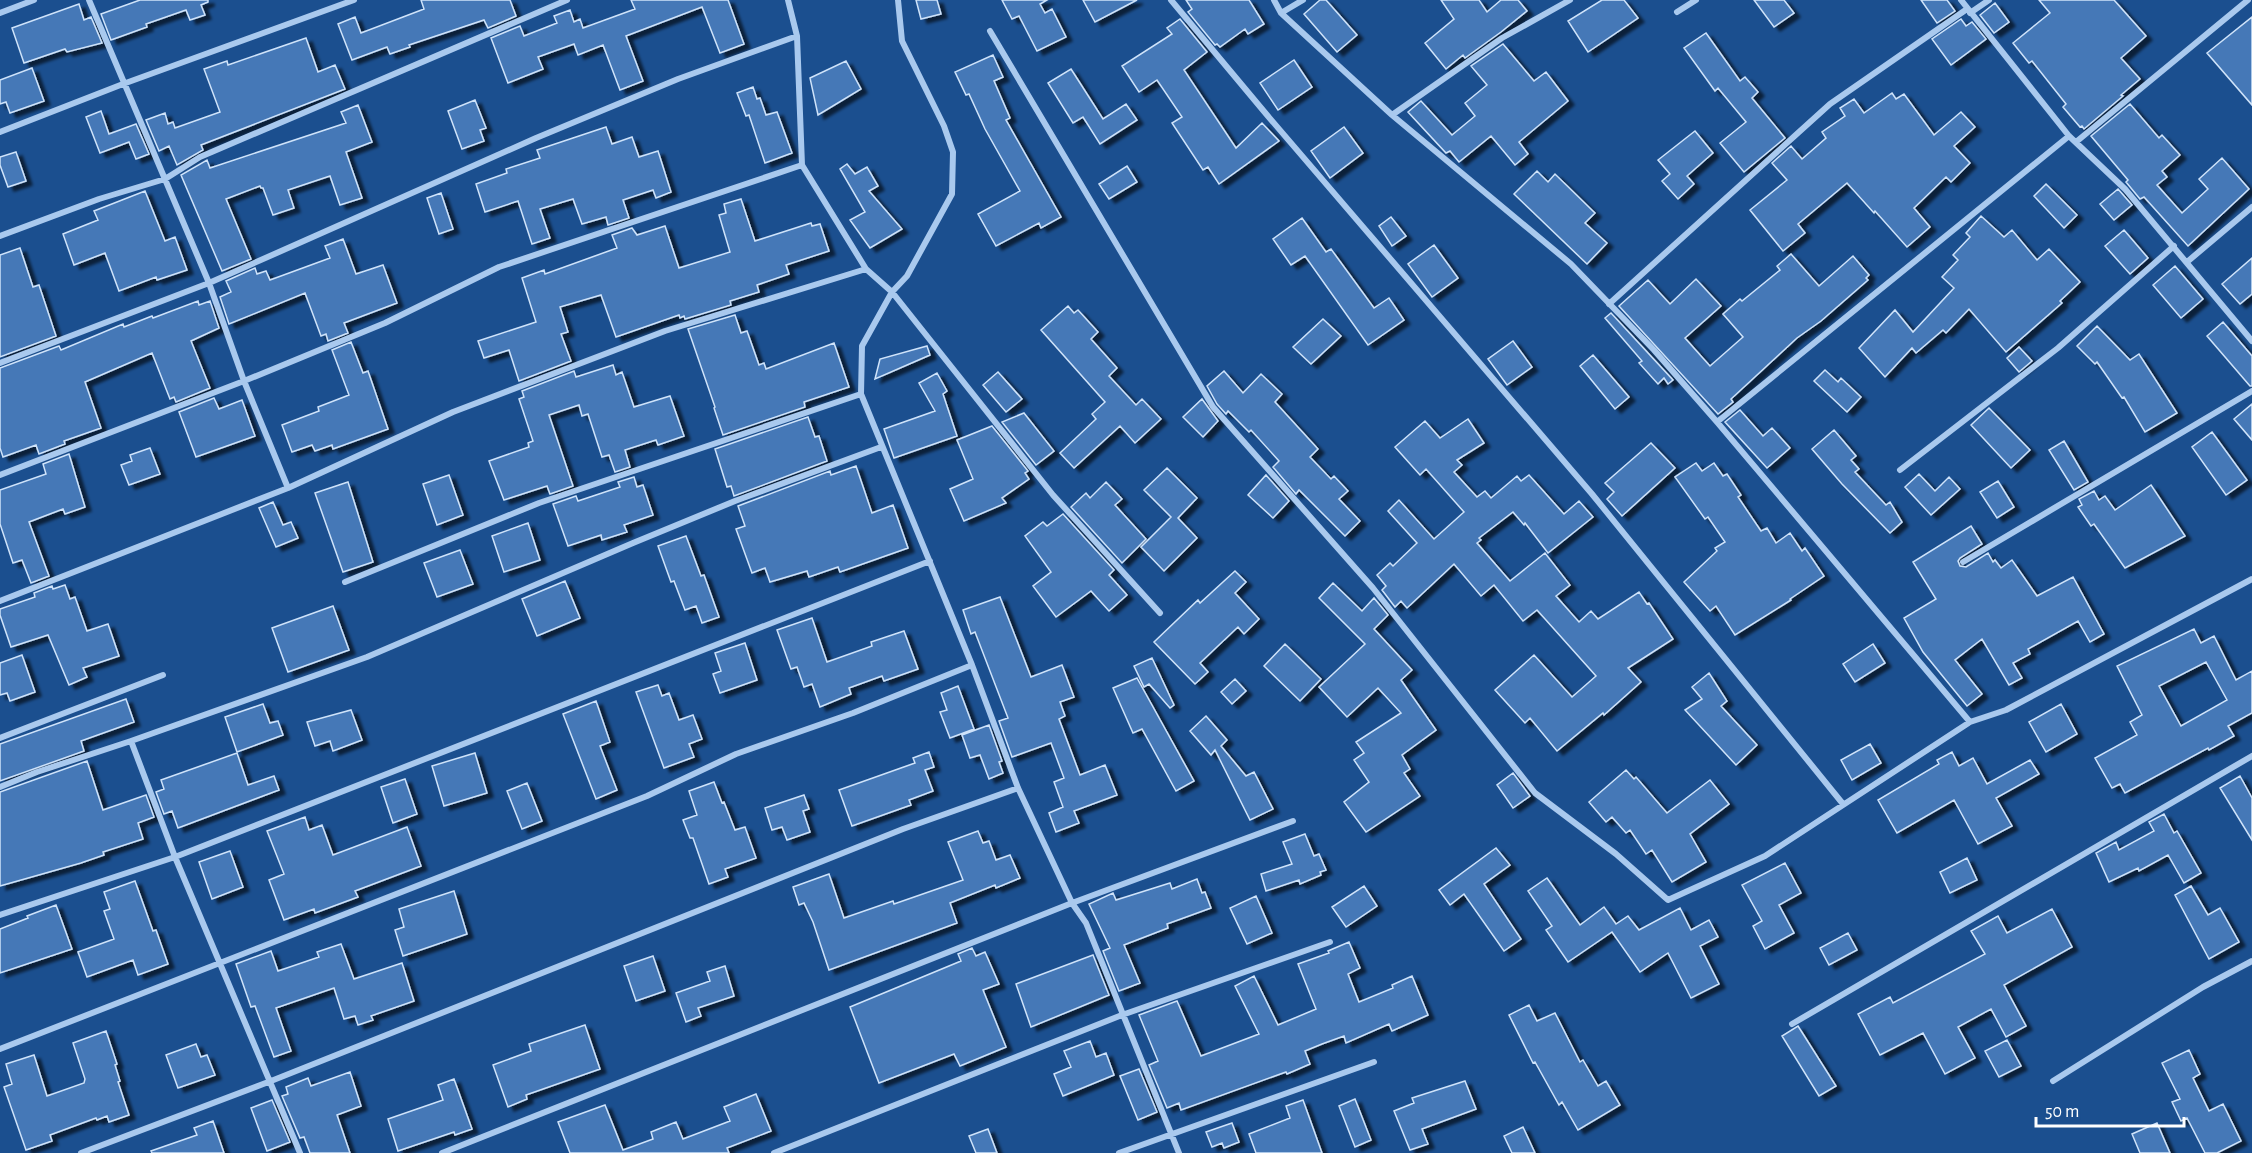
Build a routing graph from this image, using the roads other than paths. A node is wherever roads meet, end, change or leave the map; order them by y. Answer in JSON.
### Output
{"nodes":[{"id":1,"x":34,"y":0,"type":"edge"},
{"id":2,"x":89,"y":0,"type":"edge"},
{"id":3,"x":354,"y":0,"type":"edge"},
{"id":4,"x":567,"y":0,"type":"edge"},
{"id":5,"x":788,"y":0,"type":"edge"},
{"id":6,"x":898,"y":0,"type":"edge"},
{"id":7,"x":1171,"y":0,"type":"edge"},
{"id":8,"x":1274,"y":0,"type":"edge"},
{"id":9,"x":1302,"y":0,"type":"edge"},
{"id":10,"x":1570,"y":0,"type":"edge"},
{"id":11,"x":1696,"y":0,"type":"edge"},
{"id":12,"x":1961,"y":0,"type":"edge"},
{"id":13,"x":1989,"y":0,"type":"edge"},
{"id":14,"x":2248,"y":0,"type":"edge"},
{"id":15,"x":1968,"y":11,"type":"junction"},
{"id":16,"x":1677,"y":12,"type":"dead end"},
{"id":17,"x":0,"y":13,"type":"edge"},
{"id":18,"x":1281,"y":13,"type":"junction"},
{"id":19,"x":990,"y":31,"type":"dead end"},
{"id":20,"x":797,"y":36,"type":"junction"},
{"id":21,"x":123,"y":84,"type":"junction"},
{"id":22,"x":1392,"y":115,"type":"junction"},
{"id":23,"x":0,"y":132,"type":"edge"},
{"id":24,"x":2069,"y":136,"type":"junction"},
{"id":25,"x":2076,"y":142,"type":"junction"},
{"id":26,"x":802,"y":165,"type":"junction"},
{"id":27,"x":165,"y":179,"type":"junction"},
{"id":28,"x":2252,"y":207,"type":"edge"},
{"id":29,"x":0,"y":236,"type":"edge"},
{"id":30,"x":2174,"y":246,"type":"junction"},
{"id":31,"x":2187,"y":262,"type":"junction"},
{"id":32,"x":866,"y":269,"type":"junction"},
{"id":33,"x":209,"y":283,"type":"junction"},
{"id":34,"x":892,"y":292,"type":"junction"},
{"id":35,"x":1609,"y":304,"type":"junction"},
{"id":36,"x":2252,"y":341,"type":"edge"},
{"id":37,"x":0,"y":363,"type":"edge"},
{"id":38,"x":244,"y":381,"type":"junction"},
{"id":39,"x":2252,"y":391,"type":"edge"},
{"id":40,"x":861,"y":394,"type":"junction"},
{"id":41,"x":1717,"y":422,"type":"junction"},
{"id":42,"x":881,"y":447,"type":"junction"},
{"id":43,"x":1900,"y":470,"type":"dead end"},
{"id":44,"x":0,"y":476,"type":"edge"},
{"id":45,"x":288,"y":488,"type":"junction"},
{"id":46,"x":930,"y":561,"type":"junction"},
{"id":47,"x":1963,"y":562,"type":"dead end"},
{"id":48,"x":2252,"y":579,"type":"edge"},
{"id":49,"x":345,"y":582,"type":"dead end"},
{"id":50,"x":0,"y":601,"type":"edge"},
{"id":51,"x":1160,"y":613,"type":"dead end"},
{"id":52,"x":972,"y":665,"type":"junction"},
{"id":53,"x":163,"y":675,"type":"dead end"},
{"id":54,"x":1970,"y":722,"type":"junction"},
{"id":55,"x":0,"y":738,"type":"edge"},
{"id":56,"x":130,"y":741,"type":"junction"},
{"id":57,"x":2252,"y":756,"type":"edge"},
{"id":58,"x":0,"y":787,"type":"edge"},
{"id":59,"x":1018,"y":788,"type":"junction"},
{"id":60,"x":1843,"y":804,"type":"junction"},
{"id":61,"x":1293,"y":821,"type":"dead end"},
{"id":62,"x":175,"y":857,"type":"junction"},
{"id":63,"x":1072,"y":903,"type":"junction"},
{"id":64,"x":0,"y":915,"type":"edge"},
{"id":65,"x":1330,"y":942,"type":"dead end"},
{"id":66,"x":2252,"y":961,"type":"edge"},
{"id":67,"x":221,"y":962,"type":"junction"},
{"id":68,"x":1122,"y":1015,"type":"junction"},
{"id":69,"x":1792,"y":1024,"type":"dead end"},
{"id":70,"x":0,"y":1050,"type":"edge"},
{"id":71,"x":1374,"y":1062,"type":"dead end"},
{"id":72,"x":271,"y":1081,"type":"junction"},
{"id":73,"x":2053,"y":1081,"type":"dead end"},
{"id":74,"x":1172,"y":1134,"type":"junction"},
{"id":75,"x":81,"y":1153,"type":"edge"},
{"id":76,"x":300,"y":1153,"type":"edge"},
{"id":77,"x":442,"y":1153,"type":"edge"},
{"id":78,"x":774,"y":1153,"type":"edge"},
{"id":79,"x":1119,"y":1153,"type":"edge"},
{"id":80,"x":1179,"y":1153,"type":"edge"}],
"edges":[{"from":1,"to":17,"type":"street"},
{"from":2,"to":21,"type":"street"},
{"from":3,"to":21,"type":"street"},
{"from":4,"to":27,"type":"street"},
{"from":5,"to":20,"type":"street"},
{"from":6,"to":34,"type":"street"},
{"from":7,"to":60,"type":"street"},
{"from":8,"to":18,"type":"street"},
{"from":9,"to":18,"type":"street"},
{"from":10,"to":22,"type":"street"},
{"from":11,"to":16,"type":"street"},
{"from":12,"to":15,"type":"street"},
{"from":13,"to":15,"type":"street"},
{"from":14,"to":25,"type":"street"},
{"from":15,"to":24,"type":"street"},
{"from":15,"to":35,"type":"street"},
{"from":18,"to":22,"type":"street"},
{"from":19,"to":60,"type":"street"},
{"from":20,"to":26,"type":"street"},
{"from":20,"to":33,"type":"street"},
{"from":21,"to":23,"type":"street"},
{"from":21,"to":27,"type":"street"},
{"from":22,"to":35,"type":"street"},
{"from":24,"to":25,"type":"street"},
{"from":24,"to":41,"type":"street"},
{"from":25,"to":30,"type":"street"},
{"from":26,"to":32,"type":"street"},
{"from":26,"to":38,"type":"street"},
{"from":27,"to":29,"type":"street"},
{"from":27,"to":33,"type":"street"},
{"from":28,"to":31,"type":"street"},
{"from":30,"to":31,"type":"street"},
{"from":30,"to":43,"type":"street"},
{"from":31,"to":36,"type":"street"},
{"from":32,"to":34,"type":"street"},
{"from":32,"to":45,"type":"street"},
{"from":33,"to":37,"type":"street"},
{"from":33,"to":38,"type":"street"},
{"from":34,"to":40,"type":"street"},
{"from":34,"to":51,"type":"street"},
{"from":35,"to":41,"type":"street"},
{"from":38,"to":44,"type":"street"},
{"from":38,"to":45,"type":"street"},
{"from":39,"to":47,"type":"street"},
{"from":40,"to":42,"type":"street"},
{"from":40,"to":49,"type":"street"},
{"from":41,"to":54,"type":"street"},
{"from":42,"to":46,"type":"street"},
{"from":42,"to":56,"type":"street"},
{"from":45,"to":50,"type":"street"},
{"from":46,"to":52,"type":"street"},
{"from":46,"to":62,"type":"street"},
{"from":48,"to":54,"type":"street"},
{"from":52,"to":59,"type":"street"},
{"from":52,"to":67,"type":"street"},
{"from":53,"to":55,"type":"street"},
{"from":54,"to":60,"type":"street"},
{"from":56,"to":58,"type":"street"},
{"from":56,"to":62,"type":"street"},
{"from":57,"to":69,"type":"street"},
{"from":59,"to":63,"type":"street"},
{"from":59,"to":72,"type":"street"},
{"from":61,"to":63,"type":"street"},
{"from":62,"to":64,"type":"street"},
{"from":62,"to":67,"type":"street"},
{"from":63,"to":68,"type":"street"},
{"from":63,"to":77,"type":"street"},
{"from":65,"to":68,"type":"street"},
{"from":66,"to":73,"type":"street"},
{"from":67,"to":70,"type":"street"},
{"from":67,"to":72,"type":"street"},
{"from":68,"to":74,"type":"street"},
{"from":68,"to":78,"type":"street"},
{"from":71,"to":74,"type":"street"},
{"from":72,"to":75,"type":"street"},
{"from":72,"to":76,"type":"street"},
{"from":74,"to":79,"type":"street"},
{"from":74,"to":80,"type":"street"}]}
